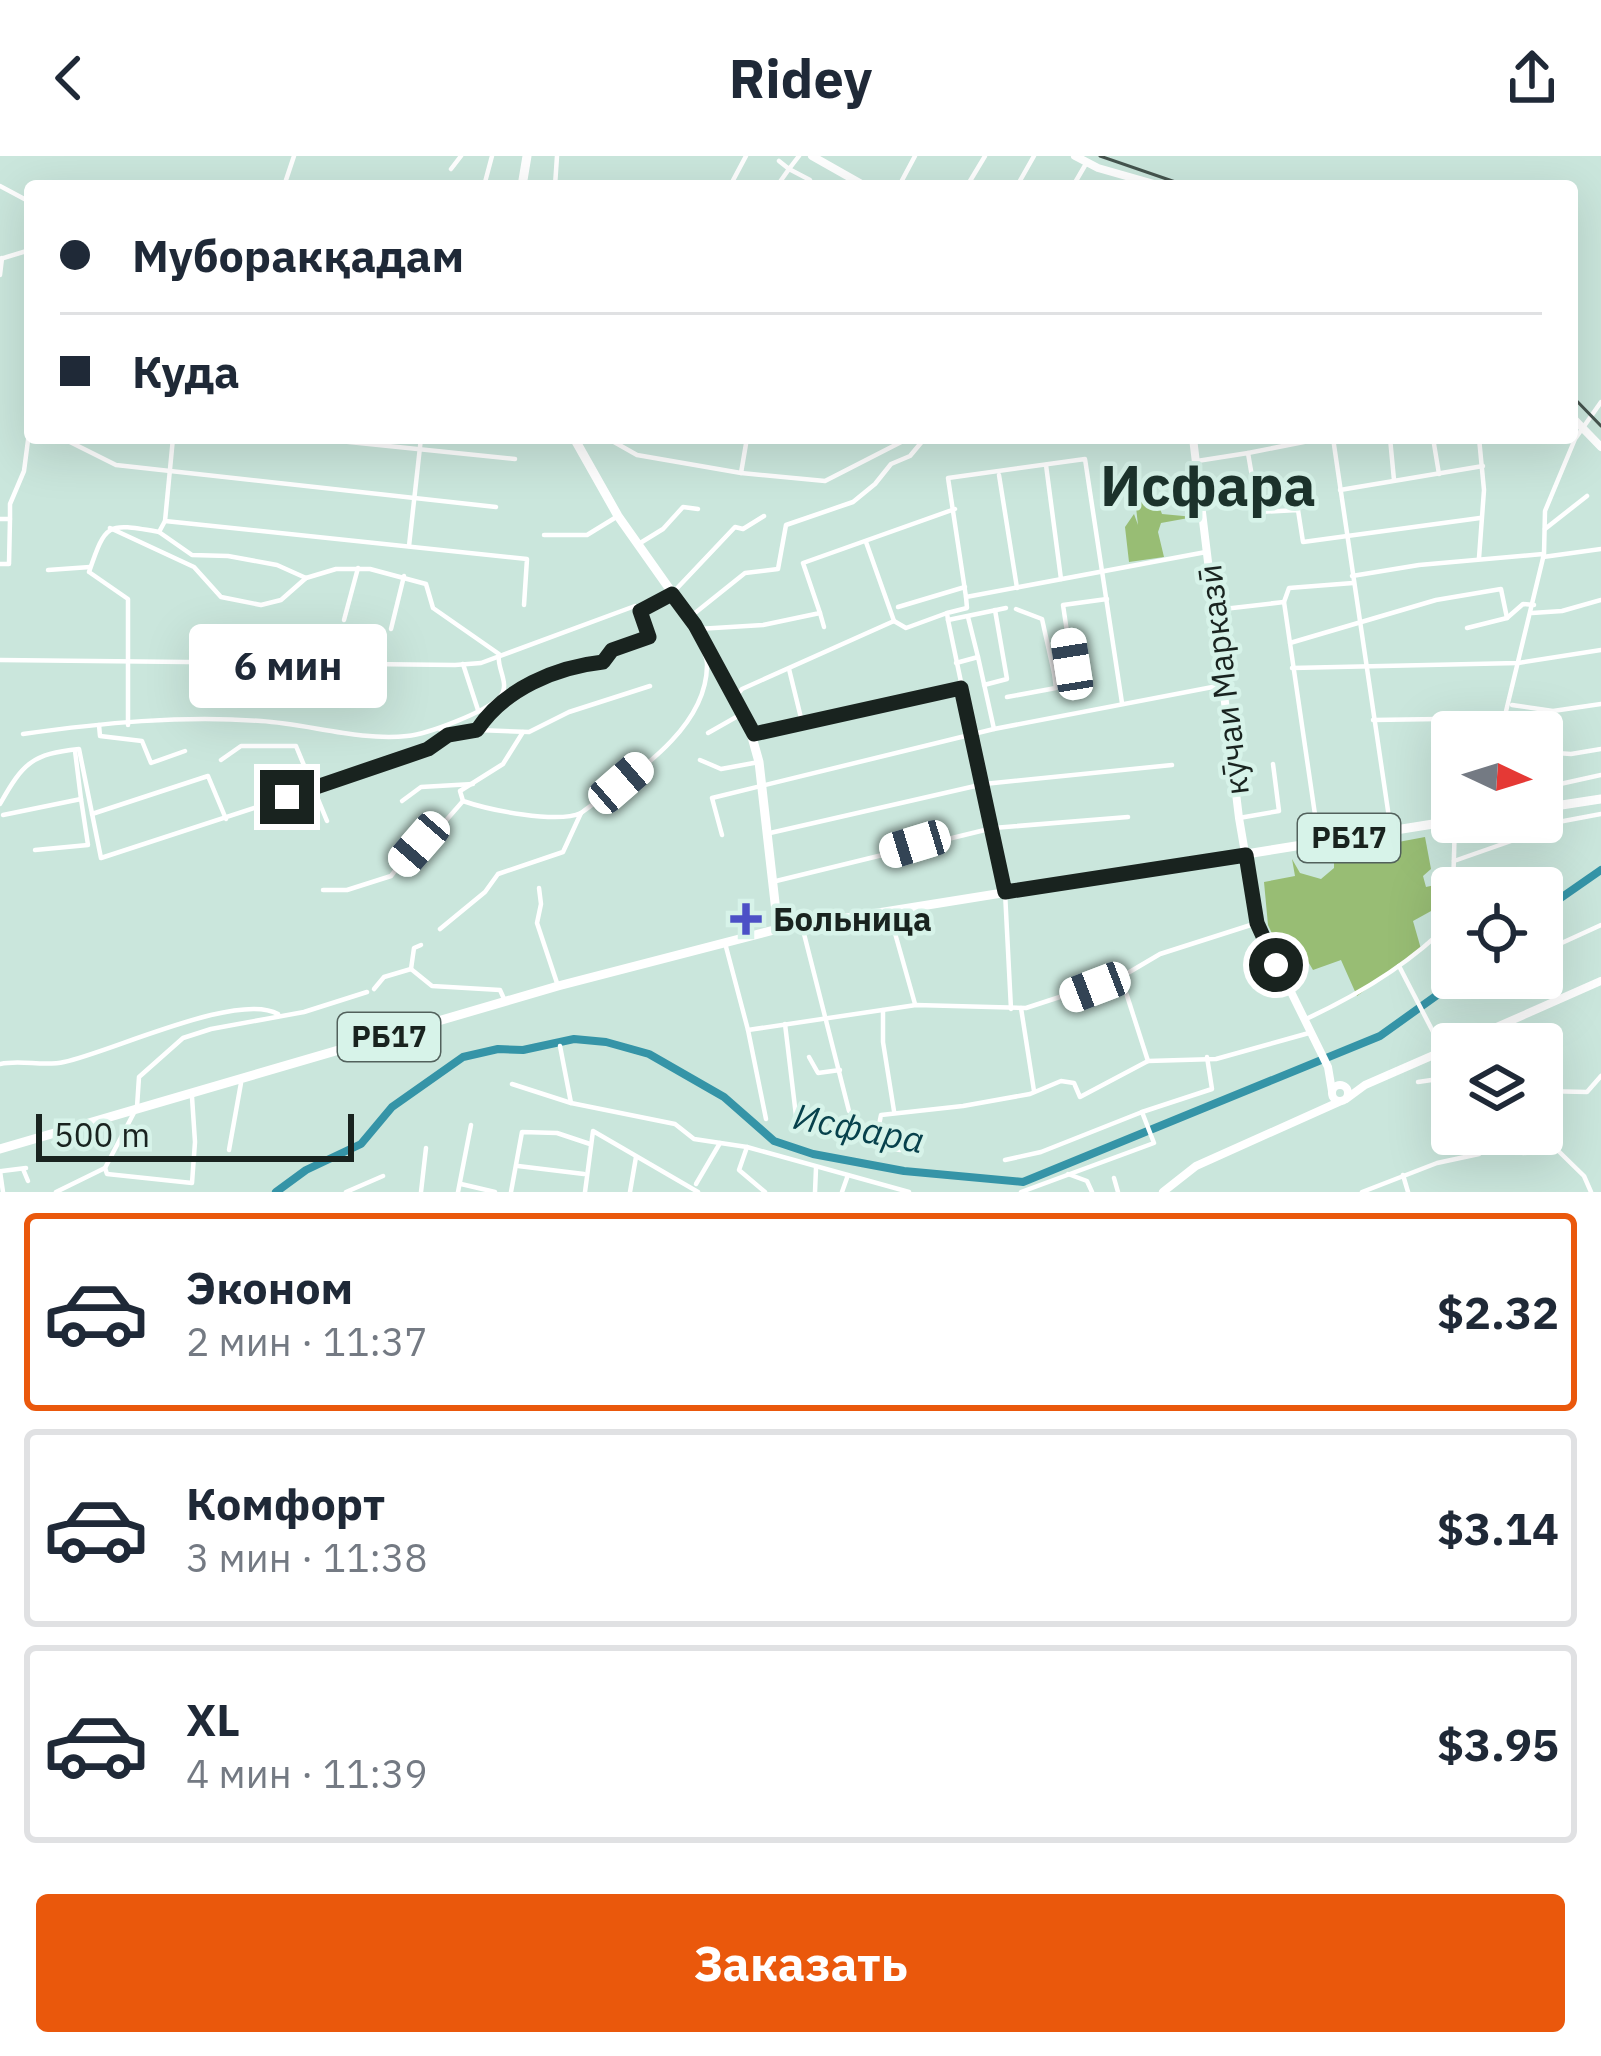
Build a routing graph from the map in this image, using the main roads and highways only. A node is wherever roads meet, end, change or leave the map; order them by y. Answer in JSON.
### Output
{"nodes":[{"id":1,"x":812,"y":156,"type":"edge"},
{"id":2,"x":1075,"y":156,"type":"edge"},
{"id":3,"x":854,"y":180,"type":"edge"},
{"id":4,"x":1128,"y":180,"type":"edge"},
{"id":5,"x":1578,"y":423,"type":"edge"},
{"id":6,"x":577,"y":444,"type":"edge"},
{"id":7,"x":1194,"y":444,"type":"edge"},
{"id":8,"x":1601,"y":446,"type":"edge"},
{"id":9,"x":1601,"y":799,"type":"edge"},
{"id":10,"x":1563,"y":804,"type":"edge"},
{"id":11,"x":1431,"y":825,"type":"edge"},
{"id":12,"x":1246,"y":855,"type":"junction"},
{"id":13,"x":778,"y":929,"type":"junction"},
{"id":14,"x":1601,"y":981,"type":"edge"},
{"id":15,"x":1506,"y":1023,"type":"edge"},
{"id":16,"x":1431,"y":1056,"type":"edge"},
{"id":17,"x":1340,"y":1093,"type":"junction"},
{"id":18,"x":0,"y":1149,"type":"edge"},
{"id":19,"x":1163,"y":1192,"type":"edge"}],
"edges":[{"from":1,"to":3,"type":"main road"},
{"from":2,"to":4,"type":"main road"},
{"from":5,"to":8,"type":"main road"},
{"from":6,"to":13,"type":"main road"},
{"from":7,"to":12,"type":"main road","name":"кӯчаи Марказӣ"},
{"from":9,"to":10,"type":"main road"},
{"from":11,"to":12,"type":"main road","number":"РБ17"},
{"from":12,"to":13,"type":"main road","number":"РБ17"},
{"from":12,"to":17,"type":"main road","name":"кӯчаи Марказӣ"},
{"from":13,"to":18,"type":"main road","number":"РБ17"},
{"from":14,"to":15,"type":"main road"},
{"from":16,"to":17,"type":"main road"},
{"from":17,"to":19,"type":"main road"}]}
